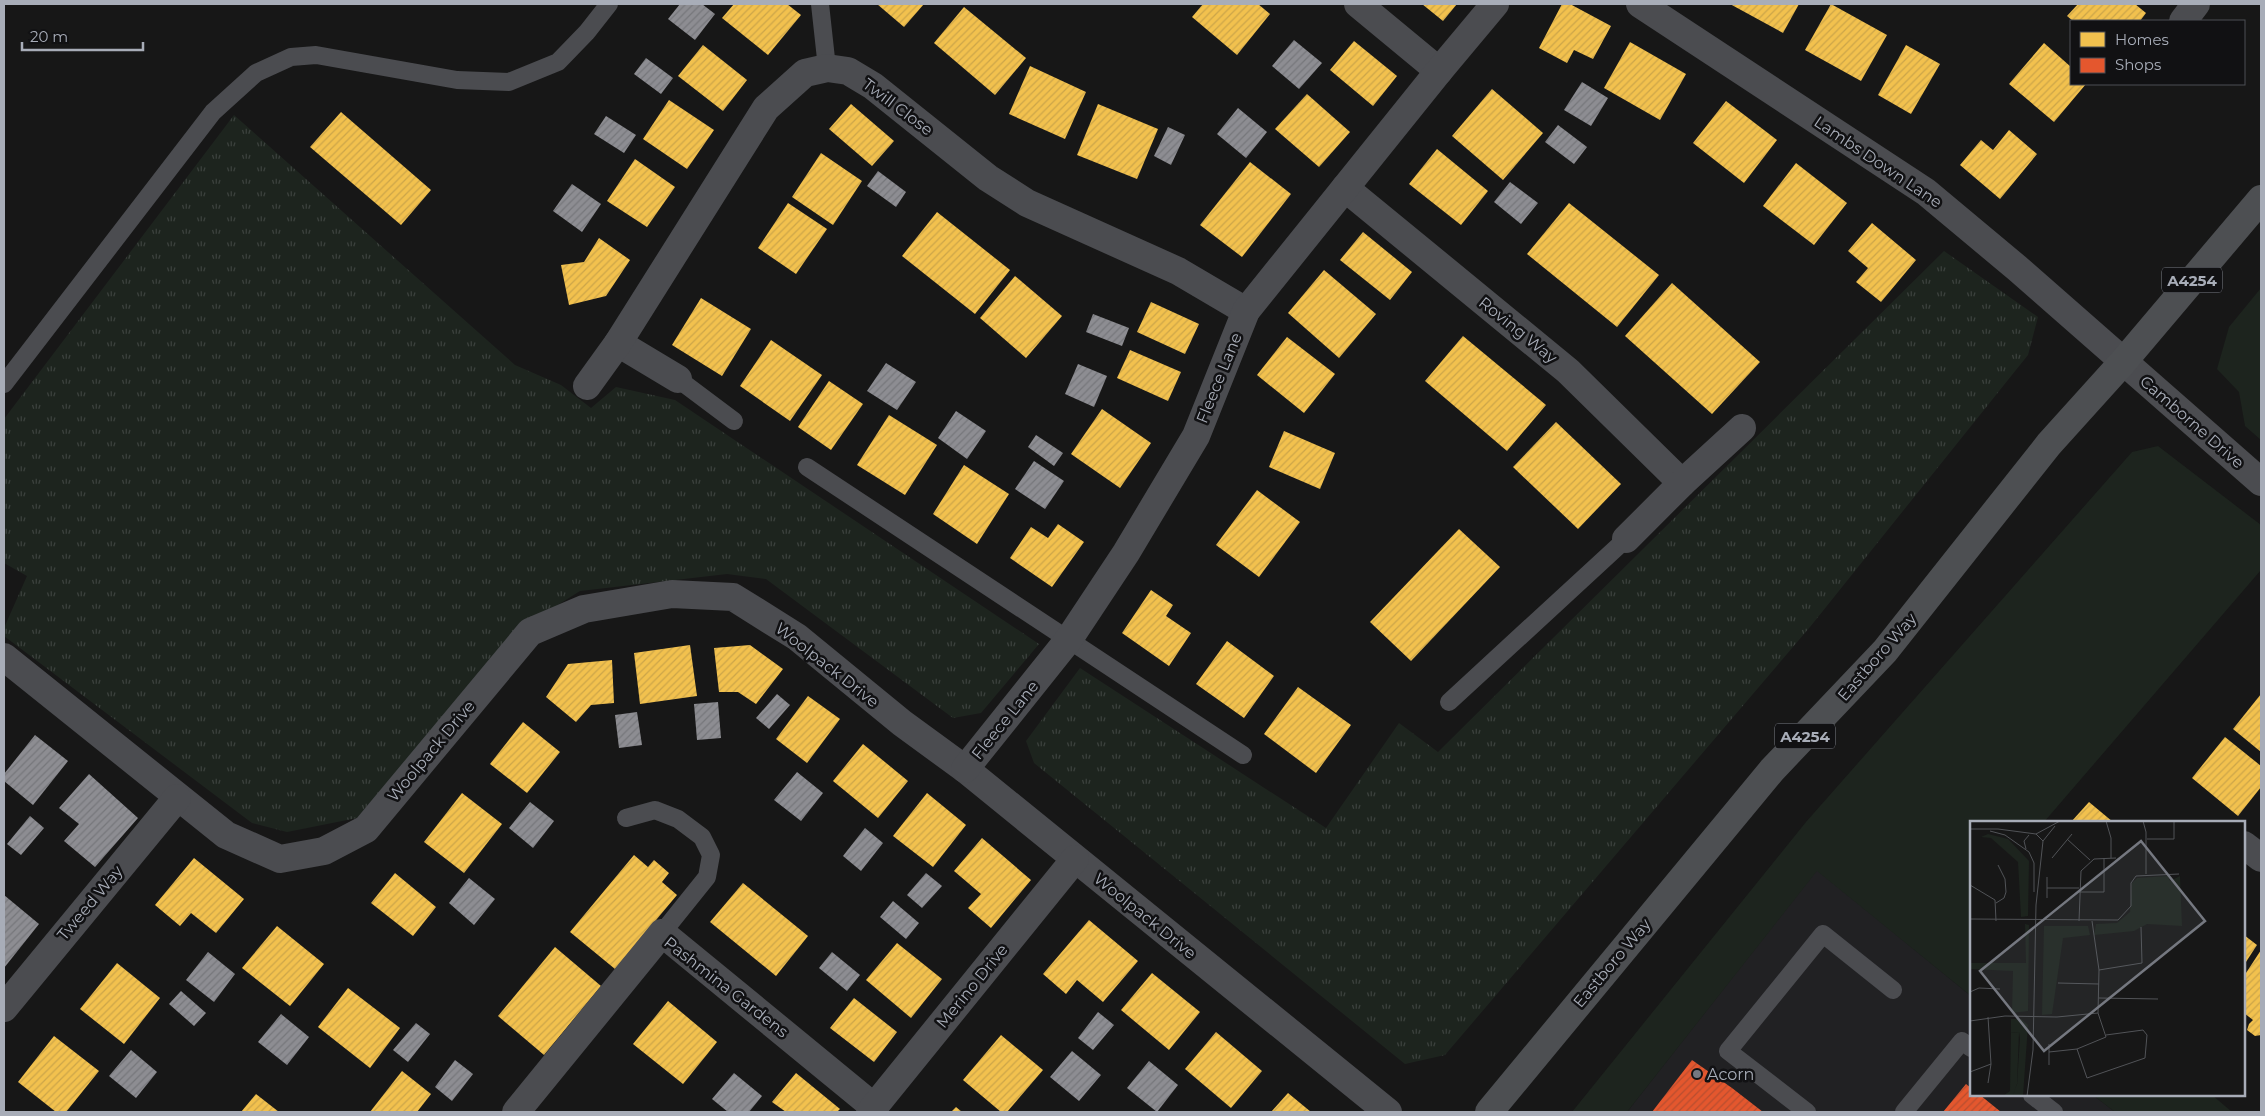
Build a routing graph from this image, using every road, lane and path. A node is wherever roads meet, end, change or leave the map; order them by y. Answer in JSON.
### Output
{"nodes":[{"id":1,"x":609,"y":4,"type":"edge"},
{"id":2,"x":820,"y":4,"type":"edge"},
{"id":3,"x":1358,"y":4,"type":"edge"},
{"id":4,"x":1496,"y":4,"type":"edge"},
{"id":5,"x":1640,"y":4,"type":"edge"},
{"id":6,"x":2196,"y":4,"type":"edge"},
{"id":7,"x":2183,"y":20,"type":"edge"},
{"id":8,"x":827,"y":68,"type":"junction"},
{"id":9,"x":1439,"y":71,"type":"junction"},
{"id":10,"x":1345,"y":188,"type":"junction"},
{"id":11,"x":2261,"y":199,"type":"edge"},
{"id":12,"x":1246,"y":311,"type":"junction"},
{"id":13,"x":618,"y":343,"type":"junction"},
{"id":14,"x":2123,"y":362,"type":"junction"},
{"id":15,"x":678,"y":379,"type":"joint"},
{"id":16,"x":4,"y":384,"type":"edge"},
{"id":17,"x":587,"y":386,"type":"dead end"},
{"id":18,"x":734,"y":421,"type":"dead end"},
{"id":19,"x":1742,"y":428,"type":"dead end"},
{"id":20,"x":807,"y":467,"type":"dead end"},
{"id":21,"x":2261,"y":482,"type":"edge"},
{"id":22,"x":1682,"y":483,"type":"junction"},
{"id":23,"x":1626,"y":539,"type":"joint"},
{"id":24,"x":1069,"y":639,"type":"junction"},
{"id":25,"x":4,"y":657,"type":"edge"},
{"id":26,"x":1449,"y":702,"type":"dead end"},
{"id":27,"x":1243,"y":755,"type":"dead end"},
{"id":28,"x":965,"y":769,"type":"junction"},
{"id":29,"x":177,"y":798,"type":"junction"},
{"id":30,"x":626,"y":818,"type":"dead end"},
{"id":31,"x":2245,"y":846,"type":"edge"},
{"id":32,"x":2261,"y":858,"type":"edge"},
{"id":33,"x":1075,"y":859,"type":"junction"},
{"id":34,"x":662,"y":933,"type":"junction"},
{"id":35,"x":1893,"y":990,"type":"dead end"},
{"id":36,"x":4,"y":1008,"type":"edge"},
{"id":37,"x":1970,"y":1047,"type":"edge"},
{"id":38,"x":2033,"y":1096,"type":"edge"},
{"id":39,"x":872,"y":1110,"type":"edge"},
{"id":40,"x":516,"y":1112,"type":"edge"},
{"id":41,"x":1388,"y":1112,"type":"edge"},
{"id":42,"x":1489,"y":1112,"type":"edge"},
{"id":43,"x":1807,"y":1112,"type":"edge"},
{"id":44,"x":1904,"y":1112,"type":"edge"},
{"id":45,"x":2054,"y":1112,"type":"edge"}],
"edges":[{"from":1,"to":16,"type":"lane"},
{"from":2,"to":8,"type":"lane"},
{"from":3,"to":9,"type":"street"},
{"from":4,"to":9,"type":"street","name":"Fleece Lane"},
{"from":5,"to":14,"type":"street","name":"Lambs Down Lane"},
{"from":6,"to":7,"type":"street"},
{"from":8,"to":12,"type":"street","name":"Twill Close"},
{"from":8,"to":13,"type":"street","name":"Twill Close"},
{"from":9,"to":10,"type":"street","name":"Fleece Lane"},
{"from":10,"to":12,"type":"street","name":"Fleece Lane"},
{"from":10,"to":22,"type":"street","name":"Roving Way"},
{"from":11,"to":14,"type":"main road","name":"Eastboro Way","number":"A4254"},
{"from":12,"to":24,"type":"street","name":"Fleece Lane"},
{"from":13,"to":15,"type":"street"},
{"from":13,"to":17,"type":"street","name":"Twill Close"},
{"from":14,"to":21,"type":"street","name":"Camborne Drive"},
{"from":14,"to":42,"type":"main road","name":"Eastboro Way","number":"A4254"},
{"from":15,"to":18,"type":"lane"},
{"from":19,"to":22,"type":"street"},
{"from":20,"to":24,"type":"lane"},
{"from":22,"to":23,"type":"street"},
{"from":23,"to":26,"type":"lane"},
{"from":24,"to":27,"type":"lane"},
{"from":24,"to":28,"type":"street","name":"Fleece Lane"},
{"from":25,"to":29,"type":"street","name":"Woolpack Drive"},
{"from":28,"to":29,"type":"street","name":"Woolpack Drive"},
{"from":28,"to":33,"type":"street","name":"Woolpack Drive"},
{"from":29,"to":36,"type":"street","name":"Tweed Way"},
{"from":30,"to":34,"type":"lane"},
{"from":31,"to":32,"type":"street"},
{"from":33,"to":39,"type":"street","name":"Merino Drive"},
{"from":33,"to":41,"type":"street","name":"Woolpack Drive"},
{"from":34,"to":39,"type":"street","name":"Pashmina Gardens"},
{"from":34,"to":40,"type":"street","name":"Pashmina Gardens"},
{"from":35,"to":43,"type":"lane"},
{"from":37,"to":44,"type":"lane"},
{"from":38,"to":45,"type":"lane"}]}
